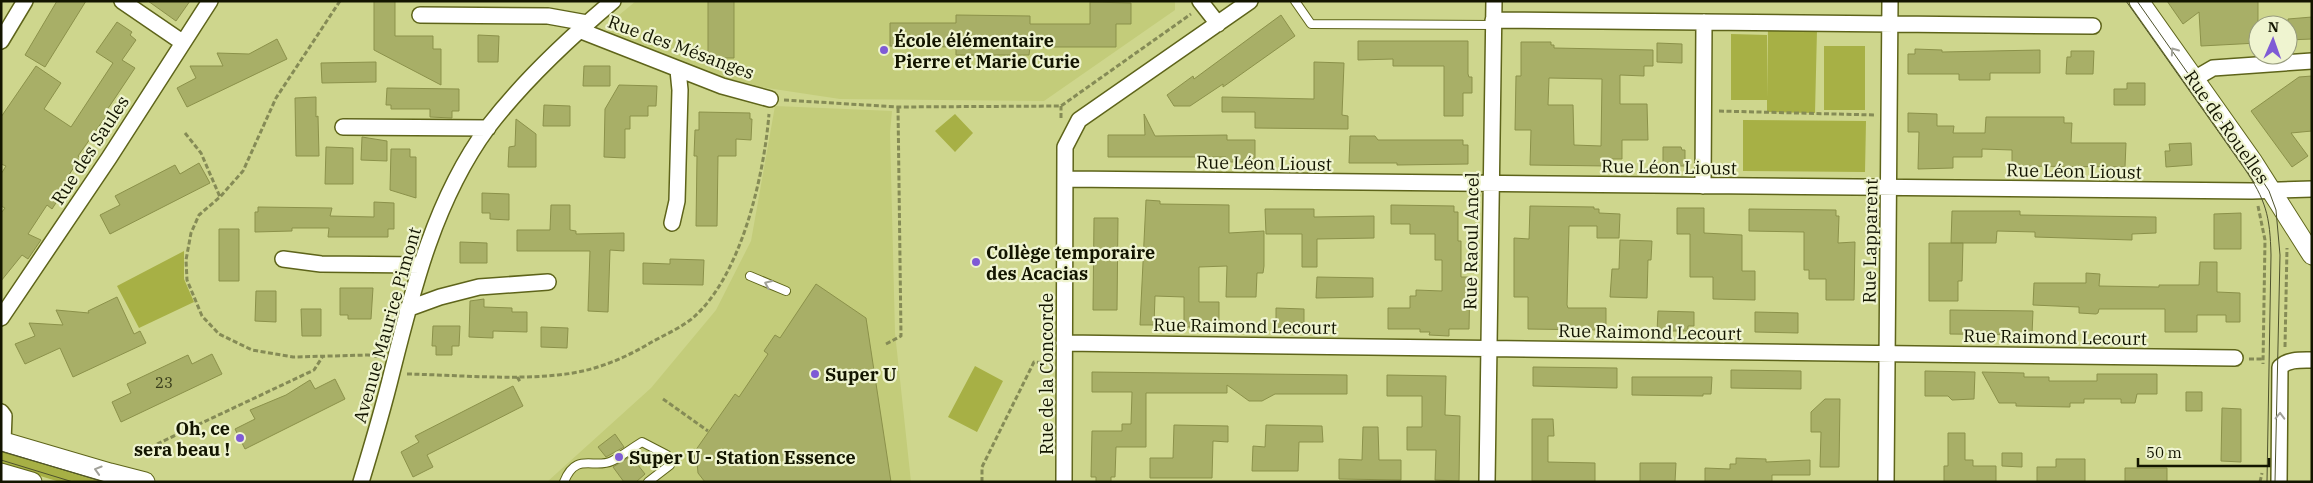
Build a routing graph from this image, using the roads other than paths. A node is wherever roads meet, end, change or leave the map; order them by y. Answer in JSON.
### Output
{"nodes":[{"id":1,"x":24,"y":1,"type":"edge"},
{"id":2,"x":122,"y":1,"type":"edge"},
{"id":3,"x":210,"y":1,"type":"edge"},
{"id":4,"x":613,"y":1,"type":"edge"},
{"id":5,"x":1250,"y":1,"type":"edge"},
{"id":6,"x":1295,"y":1,"type":"edge"},
{"id":7,"x":1494,"y":1,"type":"edge"},
{"id":8,"x":1890,"y":1,"type":"edge"},
{"id":9,"x":2139,"y":1,"type":"edge"},
{"id":10,"x":1202,"y":3,"type":"edge"},
{"id":11,"x":420,"y":15,"type":"dead end"},
{"id":12,"x":1493,"y":22,"type":"junction"},
{"id":13,"x":1704,"y":22,"type":"junction"},
{"id":14,"x":1218,"y":24,"type":"junction"},
{"id":15,"x":1890,"y":24,"type":"junction"},
{"id":16,"x":583,"y":26,"type":"junction"},
{"id":17,"x":2093,"y":26,"type":"dead end"},
{"id":18,"x":1,"y":40,"type":"edge"},
{"id":19,"x":182,"y":42,"type":"junction"},
{"id":20,"x":2312,"y":61,"type":"edge"},
{"id":21,"x":678,"y":70,"type":"junction"},
{"id":22,"x":2194,"y":80,"type":"junction"},
{"id":23,"x":770,"y":99,"type":"road end"},
{"id":24,"x":343,"y":127,"type":"dead end"},
{"id":25,"x":488,"y":128,"type":"junction"},
{"id":26,"x":1066,"y":179,"type":"junction"},
{"id":27,"x":1491,"y":184,"type":"junction"},
{"id":28,"x":1703,"y":186,"type":"junction"},
{"id":29,"x":1890,"y":188,"type":"junction"},
{"id":30,"x":2312,"y":189,"type":"edge"},
{"id":31,"x":2272,"y":192,"type":"junction"},
{"id":32,"x":672,"y":223,"type":"dead end"},
{"id":33,"x":2312,"y":255,"type":"edge"},
{"id":34,"x":283,"y":259,"type":"dead end"},
{"id":35,"x":421,"y":265,"type":"junction"},
{"id":36,"x":750,"y":276,"type":"dead end"},
{"id":37,"x":548,"y":282,"type":"dead end"},
{"id":38,"x":786,"y":291,"type":"dead end"},
{"id":39,"x":407,"y":309,"type":"junction"},
{"id":40,"x":1,"y":318,"type":"edge"},
{"id":41,"x":1064,"y":343,"type":"junction"},
{"id":42,"x":1488,"y":348,"type":"junction"},
{"id":43,"x":1888,"y":354,"type":"junction"},
{"id":44,"x":2235,"y":358,"type":"dead end"},
{"id":45,"x":2312,"y":360,"type":"edge"},
{"id":46,"x":1,"y":412,"type":"edge"},
{"id":47,"x":2,"y":441,"type":"edge"},
{"id":48,"x":667,"y":455,"type":"dead end"},
{"id":49,"x":670,"y":465,"type":"dead end"},
{"id":50,"x":1,"y":473,"type":"edge"},
{"id":51,"x":32,"y":482,"type":"edge"},
{"id":52,"x":146,"y":482,"type":"edge"},
{"id":53,"x":361,"y":482,"type":"edge"},
{"id":54,"x":564,"y":482,"type":"edge"},
{"id":55,"x":648,"y":482,"type":"edge"},
{"id":56,"x":1064,"y":482,"type":"edge"},
{"id":57,"x":1486,"y":482,"type":"edge"},
{"id":58,"x":1886,"y":482,"type":"edge"},
{"id":59,"x":2279,"y":482,"type":"edge"}],
"edges":[{"from":1,"to":18,"type":"street"},
{"from":2,"to":19,"type":"street"},
{"from":3,"to":19,"type":"street","name":"Rue des Saules"},
{"from":4,"to":16,"type":"street","name":"Avenue Maurice Pimont"},
{"from":5,"to":14,"type":"street"},
{"from":6,"to":12,"type":"lane"},
{"from":7,"to":12,"type":"street","name":"Rue Raoul Ancel"},
{"from":8,"to":15,"type":"street","name":"Rue Lapparent"},
{"from":22,"to":9,"type":"street","name":"Rue de Rouelles","one_way":true},
{"from":10,"to":14,"type":"street"},
{"from":11,"to":16,"type":"street","name":"Rue des Mésanges"},
{"from":12,"to":13,"type":"street"},
{"from":12,"to":27,"type":"street","name":"Rue Raoul Ancel"},
{"from":13,"to":15,"type":"street"},
{"from":13,"to":28,"type":"street"},
{"from":14,"to":26,"type":"street","name":"Rue de la Concorde"},
{"from":15,"to":17,"type":"street"},
{"from":15,"to":29,"type":"street","name":"Rue Lapparent"},
{"from":16,"to":21,"type":"street","name":"Rue des Mésanges"},
{"from":16,"to":25,"type":"street","name":"Avenue Maurice Pimont"},
{"from":19,"to":40,"type":"street","name":"Rue des Saules"},
{"from":20,"to":22,"type":"street"},
{"from":21,"to":23,"type":"street","name":"Rue des Mésanges"},
{"from":21,"to":32,"type":"street"},
{"from":22,"to":31,"type":"street","name":"Rue de Rouelles"},
{"from":24,"to":25,"type":"street"},
{"from":25,"to":35,"type":"street","name":"Avenue Maurice Pimont"},
{"from":26,"to":27,"type":"street","name":"Rue Léon Lioust"},
{"from":26,"to":41,"type":"street","name":"Rue de la Concorde"},
{"from":27,"to":28,"type":"street","name":"Rue Léon Lioust"},
{"from":27,"to":42,"type":"street","name":"Rue Raoul Ancel"},
{"from":28,"to":29,"type":"street","name":"Rue Léon Lioust"},
{"from":29,"to":31,"type":"street","name":"Rue Léon Lioust"},
{"from":29,"to":43,"type":"street","name":"Rue Lapparent"},
{"from":30,"to":31,"type":"street","name":"Rue Léon Lioust"},
{"from":31,"to":33,"type":"street","name":"Rue de Rouelles"},
{"from":34,"to":35,"type":"street"},
{"from":35,"to":39,"type":"street","name":"Avenue Maurice Pimont"},
{"from":38,"to":36,"type":"lane","one_way":true},
{"from":37,"to":39,"type":"street"},
{"from":39,"to":53,"type":"street","name":"Avenue Maurice Pimont"},
{"from":41,"to":42,"type":"street","name":"Rue Raimond Lecourt"},
{"from":41,"to":56,"type":"street","name":"Rue de la Concorde"},
{"from":42,"to":43,"type":"street","name":"Rue Raimond Lecourt"},
{"from":42,"to":57,"type":"street","name":"Rue Raoul Ancel"},
{"from":43,"to":44,"type":"street","name":"Rue Raimond Lecourt"},
{"from":43,"to":58,"type":"street","name":"Rue Lapparent"},
{"from":59,"to":45,"type":"street","one_way":true},
{"from":46,"to":47,"type":"street"},
{"from":52,"to":47,"type":"street","one_way":true},
{"from":48,"to":54,"type":"lane"},
{"from":49,"to":55,"type":"lane"},
{"from":50,"to":51,"type":"street"}]}
